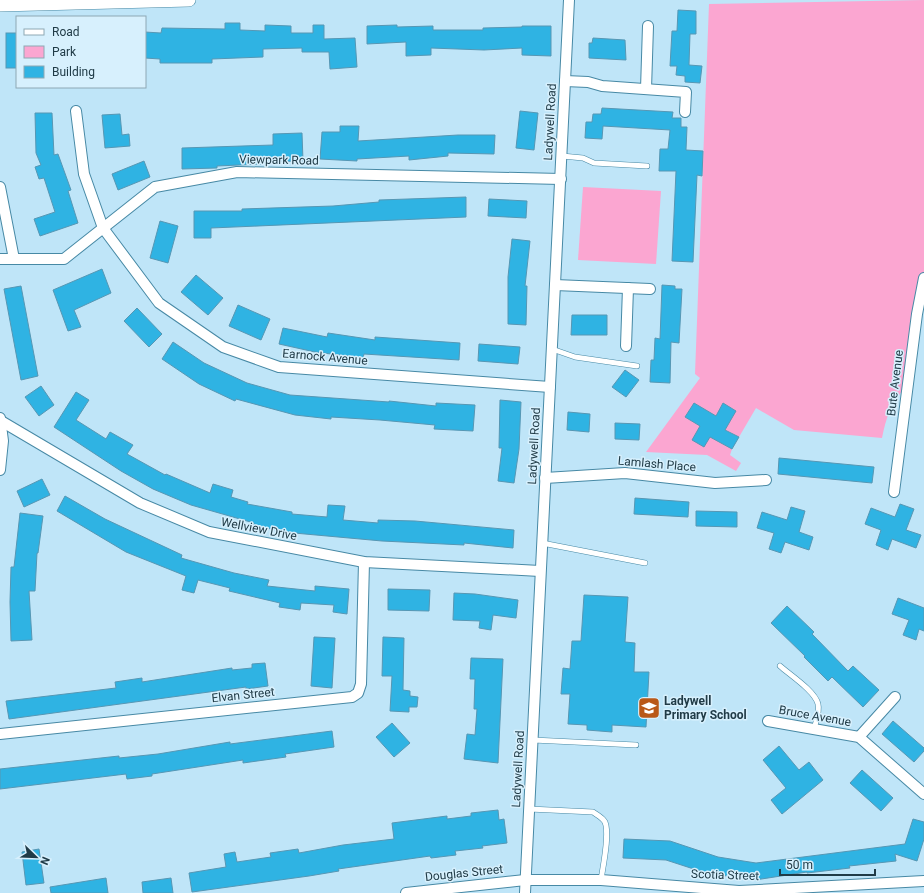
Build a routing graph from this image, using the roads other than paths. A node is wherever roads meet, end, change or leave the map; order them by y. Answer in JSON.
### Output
{"nodes":[{"id":1,"x":189,"y":0,"type":"edge"},
{"id":2,"x":569,"y":0,"type":"edge"},
{"id":3,"x":0,"y":5,"type":"edge"},
{"id":4,"x":648,"y":26,"type":"dead end"},
{"id":5,"x":565,"y":80,"type":"junction"},
{"id":6,"x":646,"y":89,"type":"junction"},
{"id":7,"x":76,"y":111,"type":"dead end"},
{"id":8,"x":685,"y":112,"type":"dead end"},
{"id":9,"x":562,"y":156,"type":"junction"},
{"id":10,"x":647,"y":166,"type":"dead end"},
{"id":11,"x":561,"y":179,"type":"junction"},
{"id":12,"x":0,"y":187,"type":"edge"},
{"id":13,"x":103,"y":228,"type":"junction"},
{"id":14,"x":0,"y":259,"type":"edge"},
{"id":15,"x":14,"y":259,"type":"junction"},
{"id":16,"x":924,"y":278,"type":"edge"},
{"id":17,"x":555,"y":285,"type":"junction"},
{"id":18,"x":628,"y":288,"type":"junction"},
{"id":19,"x":650,"y":289,"type":"dead end"},
{"id":20,"x":920,"y":315,"type":"edge"},
{"id":21,"x":626,"y":346,"type":"dead end"},
{"id":22,"x":552,"y":349,"type":"junction"},
{"id":23,"x":637,"y":366,"type":"dead end"},
{"id":24,"x":550,"y":388,"type":"junction"},
{"id":25,"x":0,"y":420,"type":"edge"},
{"id":26,"x":0,"y":470,"type":"edge"},
{"id":27,"x":545,"y":478,"type":"junction"},
{"id":28,"x":766,"y":480,"type":"dead end"},
{"id":29,"x":894,"y":492,"type":"dead end"},
{"id":30,"x":542,"y":543,"type":"junction"},
{"id":31,"x":364,"y":562,"type":"junction"},
{"id":32,"x":645,"y":563,"type":"dead end"},
{"id":33,"x":540,"y":571,"type":"junction"},
{"id":34,"x":780,"y":666,"type":"dead end"},
{"id":35,"x":895,"y":697,"type":"dead end"},
{"id":36,"x":768,"y":721,"type":"dead end"},
{"id":37,"x":814,"y":729,"type":"junction"},
{"id":38,"x":0,"y":734,"type":"edge"},
{"id":39,"x":859,"y":737,"type":"junction"},
{"id":40,"x":533,"y":740,"type":"junction"},
{"id":41,"x":636,"y":745,"type":"dead end"},
{"id":42,"x":924,"y":794,"type":"edge"},
{"id":43,"x":529,"y":809,"type":"junction"},
{"id":44,"x":525,"y":880,"type":"junction"},
{"id":45,"x":601,"y":880,"type":"junction"},
{"id":46,"x":924,"y":881,"type":"edge"},
{"id":47,"x":717,"y":891,"type":"edge"},
{"id":48,"x":406,"y":893,"type":"edge"},
{"id":49,"x":524,"y":893,"type":"edge"}],
"edges":[{"from":1,"to":3,"type":"street"},
{"from":2,"to":5,"type":"street","name":"Ladywell Road"},
{"from":4,"to":6,"type":"street"},
{"from":5,"to":6,"type":"street"},
{"from":5,"to":9,"type":"street","name":"Ladywell Road"},
{"from":6,"to":8,"type":"street"},
{"from":7,"to":13,"type":"street","name":"Earnock Avenue"},
{"from":9,"to":10,"type":"lane"},
{"from":9,"to":11,"type":"street","name":"Ladywell Road"},
{"from":11,"to":13,"type":"street","name":"Viewpark Road"},
{"from":11,"to":17,"type":"street","name":"Ladywell Road"},
{"from":12,"to":15,"type":"street"},
{"from":13,"to":15,"type":"street","name":"Viewpark Road"},
{"from":13,"to":24,"type":"street","name":"Earnock Avenue"},
{"from":14,"to":15,"type":"street","name":"Viewpark Road"},
{"from":16,"to":20,"type":"street","name":"Bute Avenue"},
{"from":17,"to":18,"type":"street"},
{"from":17,"to":22,"type":"street","name":"Ladywell Road"},
{"from":18,"to":19,"type":"street"},
{"from":18,"to":21,"type":"street"},
{"from":20,"to":29,"type":"street","name":"Bute Avenue"},
{"from":22,"to":23,"type":"lane"},
{"from":22,"to":24,"type":"street","name":"Ladywell Road"},
{"from":24,"to":27,"type":"street","name":"Ladywell Road"},
{"from":25,"to":26,"type":"street"},
{"from":25,"to":31,"type":"street","name":"Wellview Drive"},
{"from":27,"to":28,"type":"street","name":"Lamlash Place"},
{"from":27,"to":30,"type":"street","name":"Ladywell Road"},
{"from":30,"to":32,"type":"lane"},
{"from":30,"to":33,"type":"street","name":"Ladywell Road"},
{"from":31,"to":33,"type":"street","name":"Wellview Drive"},
{"from":31,"to":38,"type":"street","name":"Elvan Street"},
{"from":33,"to":40,"type":"street","name":"Ladywell Road"},
{"from":34,"to":37,"type":"lane"},
{"from":35,"to":39,"type":"street","name":"Bruce Avenue"},
{"from":36,"to":37,"type":"street","name":"Bruce Avenue"},
{"from":37,"to":39,"type":"street","name":"Bruce Avenue"},
{"from":39,"to":42,"type":"street","name":"Bruce Avenue"},
{"from":40,"to":41,"type":"lane"},
{"from":40,"to":43,"type":"street","name":"Ladywell Road"},
{"from":43,"to":44,"type":"street","name":"Ladywell Road"},
{"from":43,"to":45,"type":"lane"},
{"from":44,"to":45,"type":"street","name":"Scotia Street"},
{"from":44,"to":48,"type":"street","name":"Douglas Street"},
{"from":44,"to":49,"type":"street","name":"Ladywell Road"},
{"from":45,"to":47,"type":"street","name":"Scotia Street"},
{"from":46,"to":47,"type":"street","name":"Scotia Street"}]}
